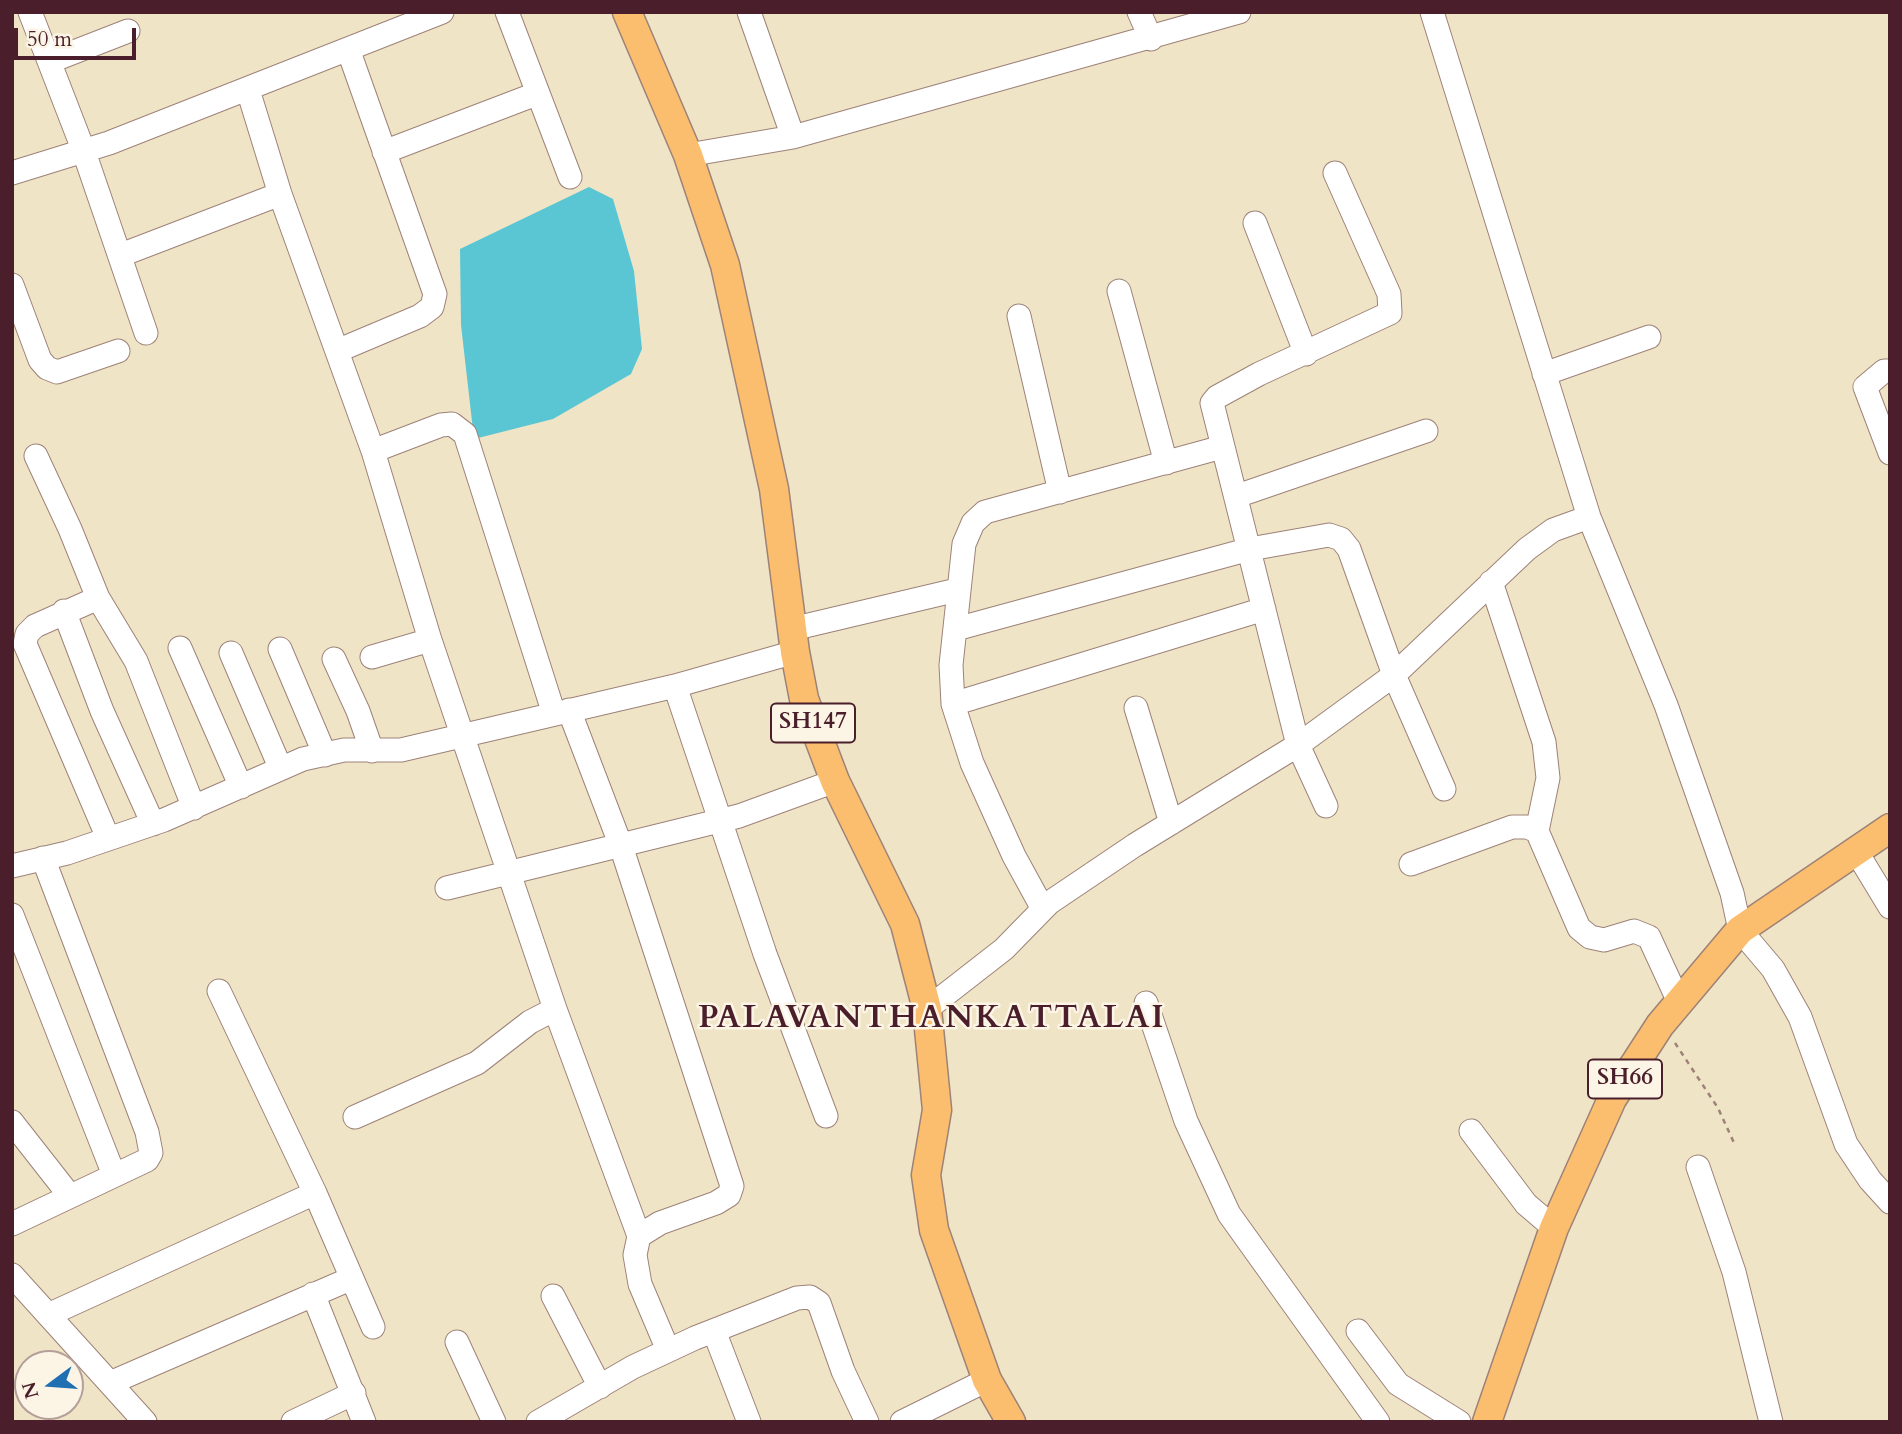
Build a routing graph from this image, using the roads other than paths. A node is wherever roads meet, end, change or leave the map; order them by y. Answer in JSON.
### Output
{"nodes":[{"id":1,"x":30,"y":12,"type":"edge"},
{"id":2,"x":442,"y":12,"type":"edge"},
{"id":3,"x":507,"y":12,"type":"edge"},
{"id":4,"x":627,"y":12,"type":"edge"},
{"id":5,"x":748,"y":12,"type":"edge"},
{"id":6,"x":1139,"y":12,"type":"edge"},
{"id":7,"x":1239,"y":12,"type":"edge"},
{"id":8,"x":1432,"y":12,"type":"edge"},
{"id":9,"x":128,"y":31,"type":"dead end"},
{"id":10,"x":1152,"y":39,"type":"junction"},
{"id":11,"x":348,"y":50,"type":"junction"},
{"id":12,"x":51,"y":61,"type":"junction"},
{"id":13,"x":248,"y":90,"type":"junction"},
{"id":14,"x":536,"y":94,"type":"junction"},
{"id":15,"x":793,"y":137,"type":"junction"},
{"id":16,"x":83,"y":149,"type":"junction"},
{"id":17,"x":384,"y":152,"type":"junction"},
{"id":18,"x":688,"y":155,"type":"junction"},
{"id":19,"x":12,"y":173,"type":"edge"},
{"id":20,"x":1335,"y":173,"type":"dead end"},
{"id":21,"x":570,"y":177,"type":"dead end"},
{"id":22,"x":280,"y":194,"type":"junction"},
{"id":23,"x":1255,"y":223,"type":"dead end"},
{"id":24,"x":121,"y":255,"type":"junction"},
{"id":25,"x":12,"y":285,"type":"edge"},
{"id":26,"x":1119,"y":291,"type":"dead end"},
{"id":27,"x":1019,"y":316,"type":"dead end"},
{"id":28,"x":146,"y":333,"type":"dead end"},
{"id":29,"x":1649,"y":337,"type":"dead end"},
{"id":30,"x":118,"y":351,"type":"dead end"},
{"id":31,"x":337,"y":351,"type":"junction"},
{"id":32,"x":1306,"y":354,"type":"junction"},
{"id":33,"x":1890,"y":371,"type":"edge"},
{"id":34,"x":1544,"y":374,"type":"junction"},
{"id":35,"x":1426,"y":431,"type":"dead end"},
{"id":36,"x":1222,"y":447,"type":"junction"},
{"id":37,"x":373,"y":452,"type":"junction"},
{"id":38,"x":1890,"y":453,"type":"edge"},
{"id":39,"x":36,"y":456,"type":"dead end"},
{"id":40,"x":1166,"y":463,"type":"junction"},
{"id":41,"x":1060,"y":492,"type":"junction"},
{"id":42,"x":1237,"y":496,"type":"junction"},
{"id":43,"x":1589,"y":517,"type":"junction"},
{"id":44,"x":1250,"y":549,"type":"junction"},
{"id":45,"x":1491,"y":582,"type":"junction"},
{"id":46,"x":957,"y":590,"type":"junction"},
{"id":47,"x":98,"y":597,"type":"junction"},
{"id":48,"x":1264,"y":609,"type":"junction"},
{"id":49,"x":64,"y":611,"type":"junction"},
{"id":50,"x":956,"y":629,"type":"junction"},
{"id":51,"x":430,"y":640,"type":"junction"},
{"id":52,"x":793,"y":640,"type":"junction"},
{"id":53,"x":180,"y":648,"type":"dead end"},
{"id":54,"x":280,"y":649,"type":"dead end"},
{"id":55,"x":231,"y":653,"type":"dead end"},
{"id":56,"x":372,"y":657,"type":"dead end"},
{"id":57,"x":334,"y":659,"type":"dead end"},
{"id":58,"x":1394,"y":675,"type":"junction"},
{"id":59,"x":675,"y":686,"type":"junction"},
{"id":60,"x":953,"y":704,"type":"junction"},
{"id":61,"x":1136,"y":708,"type":"dead end"},
{"id":62,"x":562,"y":712,"type":"junction"},
{"id":63,"x":463,"y":735,"type":"junction"},
{"id":64,"x":1298,"y":745,"type":"junction"},
{"id":65,"x":372,"y":751,"type":"junction"},
{"id":66,"x":325,"y":755,"type":"junction"},
{"id":67,"x":280,"y":767,"type":"junction"},
{"id":68,"x":835,"y":781,"type":"junction"},
{"id":69,"x":241,"y":787,"type":"junction"},
{"id":70,"x":1444,"y":789,"type":"dead end"},
{"id":71,"x":1326,"y":806,"type":"dead end"},
{"id":72,"x":194,"y":808,"type":"junction"},
{"id":73,"x":719,"y":821,"type":"junction"},
{"id":74,"x":1171,"y":823,"type":"junction"},
{"id":75,"x":153,"y":824,"type":"junction"},
{"id":76,"x":1890,"y":828,"type":"edge"},
{"id":77,"x":1536,"y":831,"type":"junction"},
{"id":78,"x":108,"y":838,"type":"junction"},
{"id":79,"x":621,"y":846,"type":"junction"},
{"id":80,"x":1856,"y":851,"type":"junction"},
{"id":81,"x":43,"y":858,"type":"junction"},
{"id":82,"x":1411,"y":864,"type":"dead end"},
{"id":83,"x":12,"y":866,"type":"edge"},
{"id":84,"x":509,"y":871,"type":"junction"},
{"id":85,"x":447,"y":888,"type":"dead end"},
{"id":86,"x":1890,"y":907,"type":"edge"},
{"id":87,"x":1043,"y":909,"type":"junction"},
{"id":88,"x":12,"y":915,"type":"edge"},
{"id":89,"x":1740,"y":930,"type":"junction"},
{"id":90,"x":219,"y":991,"type":"dead end"},
{"id":91,"x":1679,"y":1002,"type":"junction"},
{"id":92,"x":1146,"y":1003,"type":"dead end"},
{"id":93,"x":555,"y":1009,"type":"junction"},
{"id":94,"x":927,"y":1009,"type":"junction"},
{"id":95,"x":355,"y":1116,"type":"dead end"},
{"id":96,"x":826,"y":1116,"type":"dead end"},
{"id":97,"x":12,"y":1122,"type":"edge"},
{"id":98,"x":1471,"y":1131,"type":"dead end"},
{"id":99,"x":1698,"y":1167,"type":"dead end"},
{"id":100,"x":114,"y":1175,"type":"junction"},
{"id":101,"x":315,"y":1193,"type":"junction"},
{"id":102,"x":70,"y":1196,"type":"junction"},
{"id":103,"x":1890,"y":1202,"type":"edge"},
{"id":104,"x":12,"y":1224,"type":"edge"},
{"id":105,"x":1554,"y":1228,"type":"junction"},
{"id":106,"x":639,"y":1236,"type":"junction"},
{"id":107,"x":12,"y":1275,"type":"edge"},
{"id":108,"x":350,"y":1279,"type":"junction"},
{"id":109,"x":313,"y":1294,"type":"junction"},
{"id":110,"x":553,"y":1296,"type":"dead end"},
{"id":111,"x":48,"y":1315,"type":"junction"},
{"id":112,"x":373,"y":1327,"type":"dead end"},
{"id":113,"x":715,"y":1331,"type":"junction"},
{"id":114,"x":1358,"y":1331,"type":"dead end"},
{"id":115,"x":457,"y":1342,"type":"dead end"},
{"id":116,"x":668,"y":1350,"type":"junction"},
{"id":117,"x":987,"y":1380,"type":"junction"},
{"id":118,"x":110,"y":1383,"type":"junction"},
{"id":119,"x":600,"y":1387,"type":"junction"},
{"id":120,"x":354,"y":1393,"type":"junction"},
{"id":121,"x":139,"y":1420,"type":"edge"},
{"id":122,"x":912,"y":1420,"type":"edge"},
{"id":123,"x":293,"y":1422,"type":"edge"},
{"id":124,"x":364,"y":1422,"type":"edge"},
{"id":125,"x":494,"y":1422,"type":"edge"},
{"id":126,"x":538,"y":1422,"type":"edge"},
{"id":127,"x":749,"y":1422,"type":"edge"},
{"id":128,"x":867,"y":1422,"type":"edge"},
{"id":129,"x":1011,"y":1422,"type":"edge"},
{"id":130,"x":1378,"y":1422,"type":"edge"},
{"id":131,"x":1459,"y":1422,"type":"edge"},
{"id":132,"x":1487,"y":1422,"type":"edge"},
{"id":133,"x":1771,"y":1422,"type":"edge"}],
"edges":[{"from":1,"to":12,"type":"street"},
{"from":2,"to":11,"type":"street"},
{"from":3,"to":14,"type":"street"},
{"from":4,"to":18,"type":"main road","number":"SH147"},
{"from":5,"to":15,"type":"street"},
{"from":6,"to":10,"type":"street"},
{"from":7,"to":10,"type":"street"},
{"from":8,"to":34,"type":"street"},
{"from":9,"to":12,"type":"street"},
{"from":10,"to":15,"type":"street"},
{"from":11,"to":13,"type":"street"},
{"from":11,"to":17,"type":"street"},
{"from":12,"to":16,"type":"street"},
{"from":13,"to":16,"type":"street"},
{"from":13,"to":22,"type":"street"},
{"from":14,"to":17,"type":"street"},
{"from":14,"to":21,"type":"street"},
{"from":15,"to":18,"type":"street"},
{"from":16,"to":19,"type":"street"},
{"from":16,"to":24,"type":"street"},
{"from":17,"to":31,"type":"street"},
{"from":18,"to":52,"type":"main road","number":"SH147"},
{"from":20,"to":32,"type":"street"},
{"from":22,"to":24,"type":"street"},
{"from":22,"to":31,"type":"street"},
{"from":23,"to":32,"type":"street"},
{"from":24,"to":28,"type":"street"},
{"from":25,"to":30,"type":"street"},
{"from":26,"to":40,"type":"street"},
{"from":27,"to":41,"type":"street"},
{"from":29,"to":34,"type":"street"},
{"from":31,"to":37,"type":"street"},
{"from":32,"to":36,"type":"street"},
{"from":33,"to":38,"type":"street"},
{"from":34,"to":43,"type":"street"},
{"from":35,"to":42,"type":"street"},
{"from":36,"to":40,"type":"street"},
{"from":36,"to":42,"type":"street"},
{"from":37,"to":51,"type":"street"},
{"from":37,"to":62,"type":"street"},
{"from":39,"to":47,"type":"street"},
{"from":40,"to":41,"type":"street"},
{"from":41,"to":46,"type":"street"},
{"from":42,"to":44,"type":"street"},
{"from":43,"to":45,"type":"street"},
{"from":43,"to":89,"type":"street"},
{"from":44,"to":48,"type":"street"},
{"from":44,"to":50,"type":"street"},
{"from":44,"to":58,"type":"street"},
{"from":45,"to":58,"type":"street"},
{"from":45,"to":77,"type":"street"},
{"from":46,"to":50,"type":"street"},
{"from":46,"to":52,"type":"street"},
{"from":47,"to":49,"type":"street"},
{"from":47,"to":72,"type":"street"},
{"from":48,"to":60,"type":"street"},
{"from":48,"to":64,"type":"street"},
{"from":49,"to":75,"type":"street"},
{"from":49,"to":78,"type":"street"},
{"from":50,"to":60,"type":"street"},
{"from":51,"to":56,"type":"street"},
{"from":51,"to":63,"type":"street"},
{"from":52,"to":59,"type":"street"},
{"from":52,"to":68,"type":"main road","number":"SH147"},
{"from":53,"to":69,"type":"street"},
{"from":54,"to":66,"type":"street"},
{"from":55,"to":67,"type":"street"},
{"from":57,"to":65,"type":"street"},
{"from":58,"to":64,"type":"street"},
{"from":58,"to":70,"type":"street"},
{"from":59,"to":62,"type":"street"},
{"from":59,"to":73,"type":"street"},
{"from":60,"to":87,"type":"street"},
{"from":61,"to":74,"type":"street"},
{"from":62,"to":63,"type":"street"},
{"from":62,"to":79,"type":"street"},
{"from":63,"to":65,"type":"street"},
{"from":63,"to":84,"type":"street"},
{"from":64,"to":71,"type":"street"},
{"from":64,"to":74,"type":"street"},
{"from":65,"to":66,"type":"street"},
{"from":66,"to":67,"type":"street"},
{"from":67,"to":69,"type":"street"},
{"from":68,"to":73,"type":"street"},
{"from":68,"to":94,"type":"main road","number":"SH147"},
{"from":69,"to":72,"type":"street"},
{"from":72,"to":75,"type":"street"},
{"from":73,"to":79,"type":"street"},
{"from":73,"to":96,"type":"street"},
{"from":74,"to":87,"type":"street"},
{"from":75,"to":78,"type":"street"},
{"from":76,"to":80,"type":"main road","number":"SH66"},
{"from":77,"to":82,"type":"street"},
{"from":77,"to":91,"type":"street"},
{"from":78,"to":81,"type":"street"},
{"from":79,"to":84,"type":"street"},
{"from":79,"to":106,"type":"street"},
{"from":80,"to":86,"type":"street"},
{"from":80,"to":89,"type":"main road","number":"SH66"},
{"from":81,"to":83,"type":"street"},
{"from":81,"to":100,"type":"street"},
{"from":84,"to":85,"type":"street"},
{"from":84,"to":93,"type":"street"},
{"from":87,"to":94,"type":"street"},
{"from":88,"to":100,"type":"street"},
{"from":89,"to":91,"type":"main road","number":"SH66"},
{"from":89,"to":103,"type":"street"},
{"from":90,"to":101,"type":"street"},
{"from":91,"to":105,"type":"main road","number":"SH66"},
{"from":92,"to":130,"type":"street"},
{"from":93,"to":95,"type":"street"},
{"from":93,"to":106,"type":"street"},
{"from":94,"to":117,"type":"main road","number":"SH147"},
{"from":97,"to":102,"type":"street"},
{"from":98,"to":105,"type":"street"},
{"from":99,"to":133,"type":"street"},
{"from":100,"to":102,"type":"street"},
{"from":101,"to":108,"type":"street"},
{"from":101,"to":111,"type":"street"},
{"from":102,"to":104,"type":"street"},
{"from":105,"to":132,"type":"main road","number":"SH66"},
{"from":106,"to":116,"type":"street"},
{"from":107,"to":111,"type":"street"},
{"from":108,"to":109,"type":"street"},
{"from":108,"to":112,"type":"street"},
{"from":109,"to":118,"type":"street"},
{"from":109,"to":120,"type":"street"},
{"from":110,"to":119,"type":"street"},
{"from":111,"to":118,"type":"street"},
{"from":113,"to":116,"type":"street"},
{"from":113,"to":127,"type":"street"},
{"from":113,"to":128,"type":"street"},
{"from":114,"to":131,"type":"street"},
{"from":115,"to":125,"type":"street"},
{"from":116,"to":119,"type":"street"},
{"from":117,"to":122,"type":"street"},
{"from":117,"to":129,"type":"main road","number":"SH147"},
{"from":118,"to":121,"type":"street"},
{"from":119,"to":126,"type":"street"},
{"from":120,"to":123,"type":"street"},
{"from":120,"to":124,"type":"street"}]}
